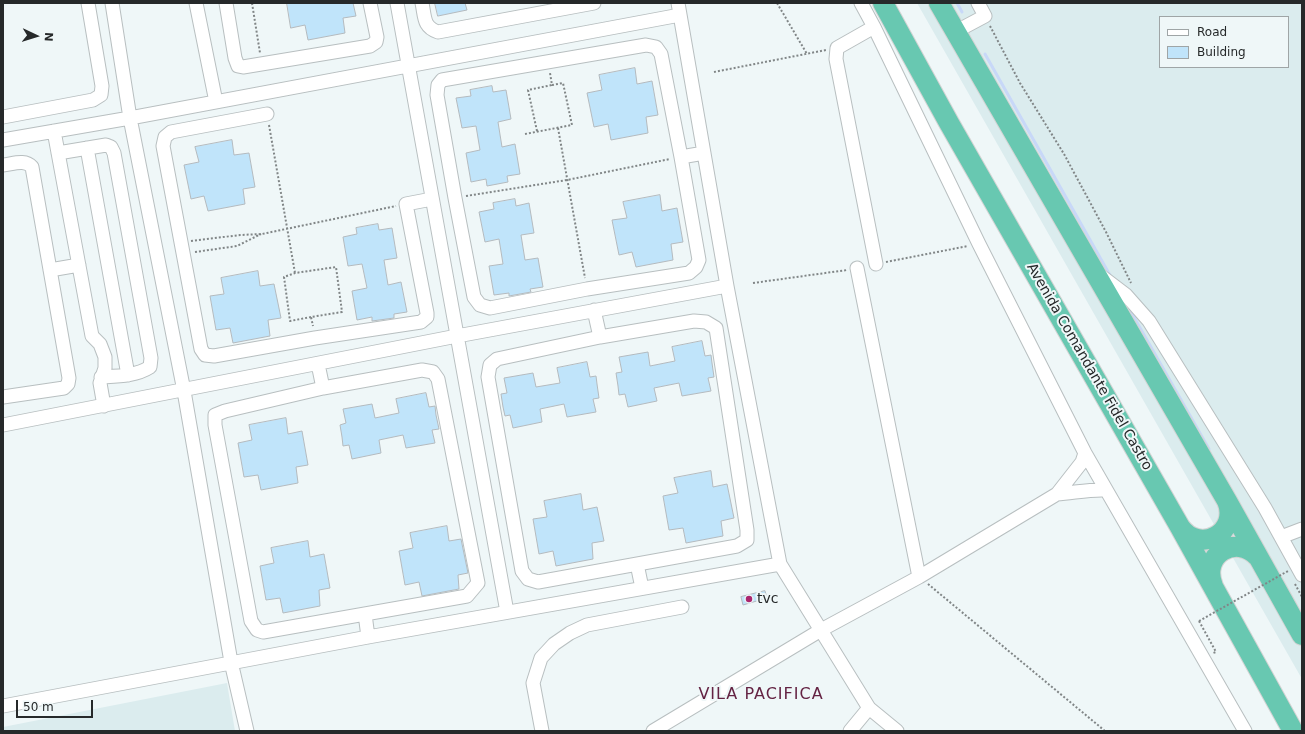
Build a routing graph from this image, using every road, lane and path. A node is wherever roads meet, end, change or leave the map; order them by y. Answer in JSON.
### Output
{"nodes":[{"id":1,"x":88,"y":3,"type":"edge"},
{"id":2,"x":112,"y":3,"type":"edge"},
{"id":3,"x":196,"y":3,"type":"edge"},
{"id":4,"x":226,"y":3,"type":"edge"},
{"id":5,"x":252,"y":3,"type":"edge"},
{"id":6,"x":370,"y":3,"type":"edge"},
{"id":7,"x":397,"y":3,"type":"edge"},
{"id":8,"x":422,"y":3,"type":"edge"},
{"id":9,"x":594,"y":3,"type":"edge"},
{"id":10,"x":777,"y":3,"type":"edge"},
{"id":11,"x":861,"y":3,"type":"edge"},
{"id":12,"x":883,"y":3,"type":"edge"},
{"id":13,"x":939,"y":3,"type":"edge"},
{"id":14,"x":979,"y":3,"type":"edge"},
{"id":15,"x":679,"y":9,"type":"edge"},
{"id":16,"x":985,"y":16,"type":"junction"},
{"id":17,"x":874,"y":27,"type":"junction"},
{"id":18,"x":955,"y":32,"type":"junction"},
{"id":19,"x":837,"y":48,"type":"junction"},
{"id":20,"x":807,"y":54,"type":"junction"},
{"id":21,"x":548,"y":62,"type":"junction"},
{"id":22,"x":262,"y":64,"type":"junction"},
{"id":23,"x":408,"y":65,"type":"junction"},
{"id":24,"x":714,"y":72,"type":"dead end"},
{"id":25,"x":552,"y":85,"type":"junction"},
{"id":26,"x":216,"y":102,"type":"junction"},
{"id":27,"x":267,"y":114,"type":"joint"},
{"id":28,"x":3,"y":117,"type":"edge"},
{"id":29,"x":130,"y":118,"type":"junction"},
{"id":30,"x":558,"y":128,"type":"junction"},
{"id":31,"x":54,"y":131,"type":"junction"},
{"id":32,"x":537,"y":131,"type":"junction"},
{"id":33,"x":525,"y":134,"type":"dead end"},
{"id":34,"x":3,"y":140,"type":"edge"},
{"id":35,"x":87,"y":148,"type":"junction"},
{"id":36,"x":58,"y":153,"type":"junction"},
{"id":37,"x":704,"y":153,"type":"junction"},
{"id":38,"x":681,"y":157,"type":"junction"},
{"id":39,"x":3,"y":166,"type":"edge"},
{"id":40,"x":567,"y":180,"type":"junction"},
{"id":41,"x":454,"y":198,"type":"junction"},
{"id":42,"x":432,"y":199,"type":"junction"},
{"id":43,"x":406,"y":204,"type":"junction"},
{"id":44,"x":288,"y":228,"type":"junction"},
{"id":45,"x":262,"y":234,"type":"junction"},
{"id":46,"x":182,"y":248,"type":"junction"},
{"id":47,"x":876,"y":264,"type":"dead end"},
{"id":48,"x":79,"y":265,"type":"junction"},
{"id":49,"x":857,"y":268,"type":"dead end"},
{"id":50,"x":50,"y":270,"type":"junction"},
{"id":51,"x":1094,"y":272,"type":"junction"},
{"id":52,"x":295,"y":273,"type":"junction"},
{"id":53,"x":727,"y":286,"type":"junction"},
{"id":54,"x":587,"y":289,"type":"junction"},
{"id":55,"x":1129,"y":291,"type":"junction"},
{"id":56,"x":594,"y":310,"type":"junction"},
{"id":57,"x":311,"y":317,"type":"junction"},
{"id":58,"x":457,"y":336,"type":"junction"},
{"id":59,"x":600,"y":337,"type":"junction"},
{"id":60,"x":315,"y":338,"type":"junction"},
{"id":61,"x":318,"y":364,"type":"junction"},
{"id":62,"x":128,"y":375,"type":"junction"},
{"id":63,"x":101,"y":377,"type":"junction"},
{"id":64,"x":323,"y":388,"type":"junction"},
{"id":65,"x":184,"y":391,"type":"junction"},
{"id":66,"x":3,"y":397,"type":"edge"},
{"id":67,"x":104,"y":406,"type":"junction"},
{"id":68,"x":3,"y":425,"type":"edge"},
{"id":69,"x":1085,"y":452,"type":"junction"},
{"id":70,"x":1106,"y":490,"type":"junction"},
{"id":71,"x":1057,"y":494,"type":"junction"},
{"id":72,"x":1227,"y":501,"type":"junction"},
{"id":73,"x":1180,"y":527,"type":"junction"},
{"id":74,"x":1302,"y":529,"type":"edge"},
{"id":75,"x":1281,"y":537,"type":"junction"},
{"id":76,"x":1258,"y":557,"type":"junction"},
{"id":77,"x":638,"y":564,"type":"junction"},
{"id":78,"x":780,"y":564,"type":"junction"},
{"id":79,"x":1288,"y":571,"type":"dead end"},
{"id":80,"x":1302,"y":575,"type":"edge"},
{"id":81,"x":919,"y":577,"type":"junction"},
{"id":82,"x":642,"y":588,"type":"junction"},
{"id":83,"x":1214,"y":588,"type":"junction"},
{"id":84,"x":682,"y":607,"type":"dead end"},
{"id":85,"x":508,"y":612,"type":"junction"},
{"id":86,"x":365,"y":614,"type":"junction"},
{"id":87,"x":1195,"y":620,"type":"dead end"},
{"id":88,"x":821,"y":630,"type":"junction"},
{"id":89,"x":1302,"y":635,"type":"edge"},
{"id":90,"x":368,"y":637,"type":"junction"},
{"id":91,"x":231,"y":662,"type":"junction"},
{"id":92,"x":3,"y":706,"type":"edge"},
{"id":93,"x":869,"y":708,"type":"junction"},
{"id":94,"x":247,"y":731,"type":"edge"},
{"id":95,"x":542,"y":731,"type":"edge"},
{"id":96,"x":653,"y":731,"type":"edge"},
{"id":97,"x":850,"y":731,"type":"edge"},
{"id":98,"x":897,"y":731,"type":"edge"},
{"id":99,"x":1104,"y":731,"type":"edge"},
{"id":100,"x":1245,"y":731,"type":"edge"},
{"id":101,"x":1294,"y":731,"type":"edge"}],
"edges":[{"from":1,"to":28,"type":"street"},
{"from":2,"to":29,"type":"street"},
{"from":3,"to":26,"type":"street"},
{"from":4,"to":22,"type":"street"},
{"from":5,"to":22,"type":"path"},
{"from":6,"to":22,"type":"street"},
{"from":7,"to":23,"type":"street"},
{"from":8,"to":9,"type":"street"},
{"from":10,"to":20,"type":"path"},
{"from":11,"to":17,"type":"street"},
{"from":12,"to":73,"type":"highway","name":"Avenida Comandante Fidel Castro"},
{"from":13,"to":18,"type":"highway"},
{"from":14,"to":16,"type":"street"},
{"from":15,"to":23,"type":"street"},
{"from":15,"to":37,"type":"street"},
{"from":16,"to":18,"type":"street"},
{"from":16,"to":55,"type":"path"},
{"from":17,"to":19,"type":"street"},
{"from":17,"to":69,"type":"street"},
{"from":18,"to":51,"type":"highway"},
{"from":19,"to":20,"type":"path"},
{"from":19,"to":47,"type":"street"},
{"from":20,"to":24,"type":"path"},
{"from":21,"to":25,"type":"path"},
{"from":21,"to":38,"type":"street"},
{"from":21,"to":41,"type":"street"},
{"from":23,"to":26,"type":"street"},
{"from":23,"to":42,"type":"street"},
{"from":25,"to":30,"type":"path"},
{"from":25,"to":32,"type":"path"},
{"from":26,"to":29,"type":"street"},
{"from":27,"to":44,"type":"path"},
{"from":27,"to":46,"type":"street"},
{"from":29,"to":31,"type":"street"},
{"from":29,"to":65,"type":"street"},
{"from":30,"to":32,"type":"path"},
{"from":30,"to":40,"type":"path"},
{"from":31,"to":34,"type":"street"},
{"from":31,"to":36,"type":"street"},
{"from":32,"to":33,"type":"path"},
{"from":35,"to":36,"type":"street"},
{"from":35,"to":62,"type":"street"},
{"from":35,"to":62,"type":"street"},
{"from":36,"to":48,"type":"street"},
{"from":37,"to":38,"type":"street"},
{"from":37,"to":53,"type":"street"},
{"from":38,"to":40,"type":"path"},
{"from":38,"to":54,"type":"street"},
{"from":39,"to":50,"type":"street"},
{"from":40,"to":41,"type":"path"},
{"from":40,"to":54,"type":"path"},
{"from":41,"to":54,"type":"street"},
{"from":42,"to":43,"type":"street"},
{"from":42,"to":58,"type":"street"},
{"from":43,"to":44,"type":"path"},
{"from":43,"to":60,"type":"street"},
{"from":44,"to":45,"type":"path"},
{"from":44,"to":52,"type":"path"},
{"from":45,"to":46,"type":"path"},
{"from":45,"to":46,"type":"path"},
{"from":46,"to":60,"type":"street"},
{"from":48,"to":50,"type":"street"},
{"from":48,"to":63,"type":"street"},
{"from":49,"to":81,"type":"street"},
{"from":50,"to":66,"type":"street"},
{"from":51,"to":55,"type":"street"},
{"from":51,"to":72,"type":"highway"},
{"from":52,"to":57,"type":"path"},
{"from":52,"to":57,"type":"path"},
{"from":53,"to":56,"type":"street"},
{"from":53,"to":78,"type":"street"},
{"from":55,"to":75,"type":"street"},
{"from":56,"to":58,"type":"street"},
{"from":56,"to":59,"type":"street"},
{"from":57,"to":60,"type":"path"},
{"from":58,"to":61,"type":"street"},
{"from":58,"to":85,"type":"street"},
{"from":59,"to":77,"type":"street"},
{"from":59,"to":77,"type":"street"},
{"from":61,"to":64,"type":"street"},
{"from":61,"to":65,"type":"street"},
{"from":62,"to":63,"type":"street"},
{"from":63,"to":67,"type":"street"},
{"from":64,"to":86,"type":"street"},
{"from":64,"to":86,"type":"street"},
{"from":65,"to":67,"type":"street"},
{"from":65,"to":91,"type":"street"},
{"from":67,"to":68,"type":"street"},
{"from":69,"to":70,"type":"street"},
{"from":69,"to":71,"type":"street"},
{"from":70,"to":71,"type":"street"},
{"from":70,"to":100,"type":"street"},
{"from":71,"to":81,"type":"street"},
{"from":72,"to":73,"type":"highway"},
{"from":72,"to":76,"type":"highway"},
{"from":73,"to":83,"type":"highway","name":"Avenida Comandante Fidel Castro"},
{"from":74,"to":75,"type":"street"},
{"from":75,"to":80,"type":"street"},
{"from":76,"to":83,"type":"highway"},
{"from":76,"to":89,"type":"highway"},
{"from":77,"to":82,"type":"street"},
{"from":78,"to":82,"type":"street"},
{"from":78,"to":88,"type":"street"},
{"from":79,"to":87,"type":"path","bridge":true},
{"from":81,"to":88,"type":"street"},
{"from":81,"to":99,"type":"path"},
{"from":82,"to":85,"type":"street"},
{"from":83,"to":101,"type":"highway","name":"Avenida Comandante Fidel Castro"},
{"from":84,"to":95,"type":"street"},
{"from":85,"to":90,"type":"street"},
{"from":86,"to":90,"type":"street"},
{"from":88,"to":93,"type":"street"},
{"from":88,"to":96,"type":"street"},
{"from":90,"to":91,"type":"street"},
{"from":91,"to":92,"type":"street"},
{"from":91,"to":94,"type":"street"},
{"from":93,"to":97,"type":"street"},
{"from":93,"to":98,"type":"street"}]}
